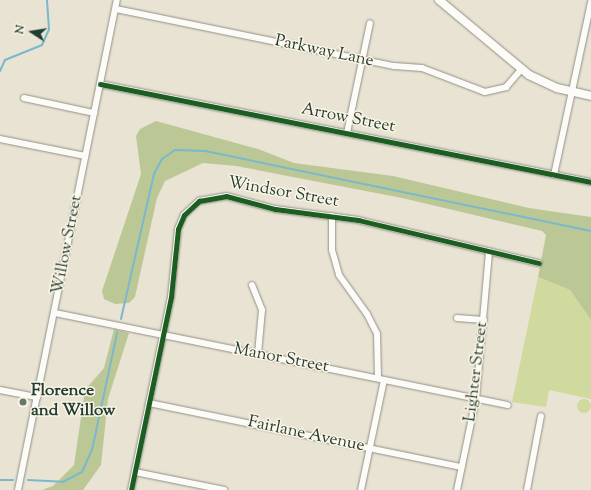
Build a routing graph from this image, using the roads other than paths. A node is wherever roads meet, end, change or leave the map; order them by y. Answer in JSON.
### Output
{"nodes":[{"id":1,"x":117,"y":0,"type":"edge"},
{"id":2,"x":439,"y":0,"type":"edge"},
{"id":3,"x":591,"y":2,"type":"edge"},
{"id":4,"x":116,"y":9,"type":"junction"},
{"id":5,"x":370,"y":23,"type":"dead end"},
{"id":6,"x":362,"y":60,"type":"junction"},
{"id":7,"x":521,"y":70,"type":"junction"},
{"id":8,"x":100,"y":84,"type":"junction"},
{"id":9,"x":570,"y":92,"type":"junction"},
{"id":10,"x":591,"y":96,"type":"edge"},
{"id":11,"x":24,"y":98,"type":"dead end"},
{"id":12,"x":94,"y":113,"type":"junction"},
{"id":13,"x":347,"y":133,"type":"junction"},
{"id":14,"x":0,"y":139,"type":"edge"},
{"id":15,"x":85,"y":156,"type":"junction"},
{"id":16,"x":554,"y":175,"type":"junction"},
{"id":17,"x":591,"y":182,"type":"edge"},
{"id":18,"x":332,"y":216,"type":"junction"},
{"id":19,"x":489,"y":252,"type":"junction"},
{"id":20,"x":539,"y":263,"type":"dead end"},
{"id":21,"x":252,"y":285,"type":"dead end"},
{"id":22,"x":55,"y":313,"type":"junction"},
{"id":23,"x":457,"y":318,"type":"dead end"},
{"id":24,"x":484,"y":320,"type":"junction"},
{"id":25,"x":163,"y":335,"type":"junction"},
{"id":26,"x":258,"y":354,"type":"junction"},
{"id":27,"x":381,"y":379,"type":"junction"},
{"id":28,"x":0,"y":390,"type":"edge"},
{"id":29,"x":37,"y":397,"type":"junction"},
{"id":30,"x":476,"y":398,"type":"junction"},
{"id":31,"x":149,"y":403,"type":"junction"},
{"id":32,"x":508,"y":405,"type":"dead end"},
{"id":33,"x":541,"y":416,"type":"dead end"},
{"id":34,"x":370,"y":448,"type":"junction"},
{"id":35,"x":462,"y":467,"type":"junction"},
{"id":36,"x":135,"y":472,"type":"junction"},
{"id":37,"x":18,"y":490,"type":"edge"},
{"id":38,"x":131,"y":490,"type":"edge"},
{"id":39,"x":224,"y":490,"type":"edge"},
{"id":40,"x":361,"y":490,"type":"edge"},
{"id":41,"x":457,"y":490,"type":"edge"},
{"id":42,"x":527,"y":490,"type":"edge"}],
"edges":[{"from":1,"to":4,"type":"street","name":"Willow Street"},
{"from":2,"to":7,"type":"main road"},
{"from":3,"to":9,"type":"street"},
{"from":4,"to":6,"type":"street","name":"Parkway Lane"},
{"from":4,"to":8,"type":"street","name":"Willow Street"},
{"from":5,"to":6,"type":"street"},
{"from":6,"to":7,"type":"street","name":"Parkway Lane"},
{"from":6,"to":13,"type":"street"},
{"from":7,"to":9,"type":"main road"},
{"from":8,"to":12,"type":"street","name":"Willow Street"},
{"from":8,"to":13,"type":"street","name":"Arrow Street"},
{"from":9,"to":10,"type":"main road"},
{"from":9,"to":16,"type":"street"},
{"from":11,"to":12,"type":"street"},
{"from":12,"to":15,"type":"street","name":"Willow Street"},
{"from":13,"to":16,"type":"street","name":"Arrow Street"},
{"from":14,"to":15,"type":"street"},
{"from":15,"to":22,"type":"street","name":"Willow Street"},
{"from":16,"to":17,"type":"street","name":"Arrow Street"},
{"from":18,"to":19,"type":"street","name":"Windsor Street"},
{"from":18,"to":25,"type":"street","name":"Windsor Street"},
{"from":18,"to":27,"type":"street"},
{"from":19,"to":20,"type":"street","name":"Windsor Street"},
{"from":19,"to":24,"type":"street","name":"Lighter Street"},
{"from":21,"to":26,"type":"street"},
{"from":22,"to":25,"type":"street","name":"Manor Street"},
{"from":22,"to":29,"type":"street","name":"Willow Street"},
{"from":23,"to":24,"type":"street"},
{"from":24,"to":30,"type":"street","name":"Lighter Street"},
{"from":25,"to":26,"type":"street","name":"Manor Street"},
{"from":25,"to":31,"type":"street","name":"Windsor Street"},
{"from":26,"to":27,"type":"street","name":"Manor Street"},
{"from":27,"to":30,"type":"street","name":"Manor Street"},
{"from":27,"to":34,"type":"street"},
{"from":28,"to":29,"type":"street"},
{"from":29,"to":37,"type":"street","name":"Willow Street"},
{"from":30,"to":32,"type":"street","name":"Manor Street"},
{"from":30,"to":35,"type":"street","name":"Lighter Street"},
{"from":31,"to":34,"type":"street","name":"Fairlane Avenue"},
{"from":31,"to":36,"type":"street","name":"Windsor Street"},
{"from":33,"to":42,"type":"street"},
{"from":34,"to":35,"type":"street","name":"Fairlane Avenue"},
{"from":34,"to":40,"type":"street"},
{"from":35,"to":41,"type":"street","name":"Lighter Street"},
{"from":36,"to":38,"type":"street","name":"Windsor Street"},
{"from":36,"to":39,"type":"street"}]}
